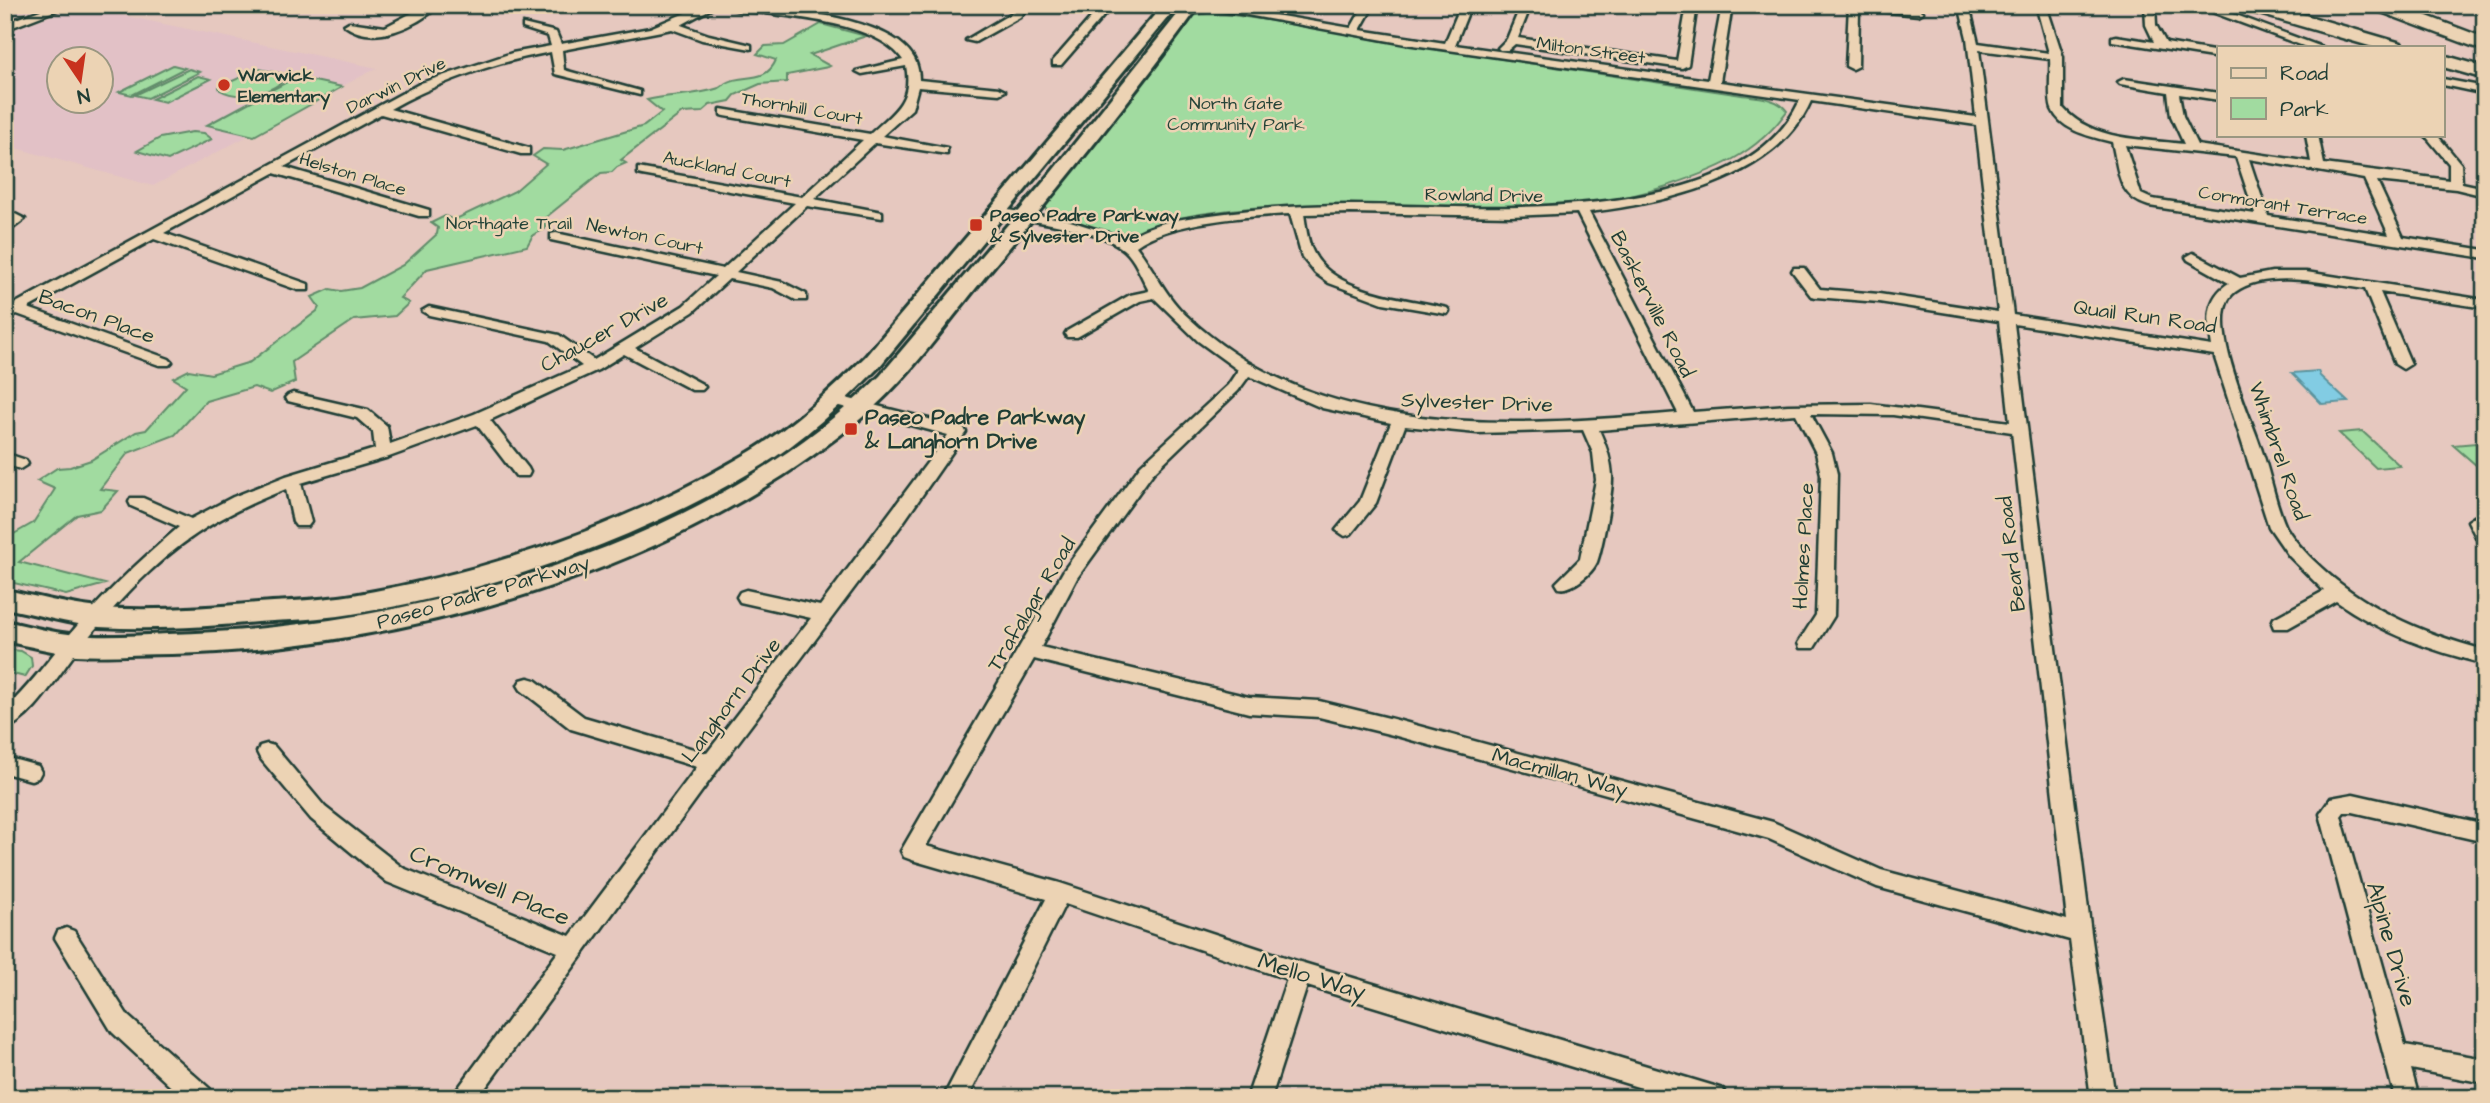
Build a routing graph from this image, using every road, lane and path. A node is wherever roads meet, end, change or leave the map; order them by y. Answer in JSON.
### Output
{"nodes":[{"id":1,"x":65,"y":5,"type":"edge"},
{"id":2,"x":435,"y":5,"type":"edge"},
{"id":3,"x":713,"y":5,"type":"edge"},
{"id":4,"x":727,"y":5,"type":"edge"},
{"id":5,"x":1025,"y":5,"type":"edge"},
{"id":6,"x":1108,"y":5,"type":"edge"},
{"id":7,"x":1171,"y":5,"type":"edge"},
{"id":8,"x":1195,"y":5,"type":"edge"},
{"id":9,"x":1279,"y":5,"type":"edge"},
{"id":10,"x":1369,"y":5,"type":"edge"},
{"id":11,"x":1466,"y":5,"type":"edge"},
{"id":12,"x":1526,"y":5,"type":"edge"},
{"id":13,"x":1692,"y":5,"type":"edge"},
{"id":14,"x":1727,"y":5,"type":"edge"},
{"id":15,"x":1855,"y":5,"type":"edge"},
{"id":16,"x":1964,"y":5,"type":"edge"},
{"id":17,"x":2041,"y":5,"type":"edge"},
{"id":18,"x":2150,"y":5,"type":"edge"},
{"id":19,"x":2198,"y":5,"type":"edge"},
{"id":20,"x":2249,"y":5,"type":"edge"},
{"id":21,"x":2380,"y":5,"type":"edge"},
{"id":22,"x":2407,"y":5,"type":"edge"},
{"id":23,"x":2418,"y":5,"type":"edge"},
{"id":24,"x":2430,"y":5,"type":"edge"},
{"id":25,"x":1918,"y":12,"type":"dead end"},
{"id":26,"x":1271,"y":16,"type":"junction"},
{"id":27,"x":2465,"y":17,"type":"dead end"},
{"id":28,"x":5,"y":19,"type":"edge"},
{"id":29,"x":18,"y":22,"type":"junction"},
{"id":30,"x":349,"y":25,"type":"dead end"},
{"id":31,"x":672,"y":25,"type":"junction"},
{"id":32,"x":527,"y":26,"type":"dead end"},
{"id":33,"x":5,"y":27,"type":"edge"},
{"id":34,"x":1355,"y":30,"type":"junction"},
{"id":35,"x":2485,"y":32,"type":"edge"},
{"id":36,"x":2279,"y":36,"type":"junction"},
{"id":37,"x":2116,"y":39,"type":"dead end"},
{"id":38,"x":971,"y":40,"type":"dead end"},
{"id":39,"x":1512,"y":40,"type":"junction"},
{"id":40,"x":1972,"y":42,"type":"junction"},
{"id":41,"x":2161,"y":45,"type":"junction"},
{"id":42,"x":2270,"y":46,"type":"edge"},
{"id":43,"x":2313,"y":46,"type":"edge"},
{"id":44,"x":2391,"y":46,"type":"edge"},
{"id":45,"x":2485,"y":46,"type":"edge"},
{"id":46,"x":747,"y":47,"type":"dead end"},
{"id":47,"x":1449,"y":47,"type":"junction"},
{"id":48,"x":558,"y":48,"type":"junction"},
{"id":49,"x":2056,"y":53,"type":"junction"},
{"id":50,"x":2217,"y":55,"type":"edge"},
{"id":51,"x":1506,"y":56,"type":"junction"},
{"id":52,"x":2444,"y":61,"type":"edge"},
{"id":53,"x":911,"y":62,"type":"junction"},
{"id":54,"x":1057,"y":62,"type":"dead end"},
{"id":55,"x":1852,"y":66,"type":"dead end"},
{"id":56,"x":862,"y":71,"type":"dead end"},
{"id":57,"x":2485,"y":73,"type":"edge"},
{"id":58,"x":2124,"y":82,"type":"dead end"},
{"id":59,"x":2444,"y":82,"type":"edge"},
{"id":60,"x":914,"y":83,"type":"junction"},
{"id":61,"x":1713,"y":86,"type":"junction"},
{"id":62,"x":2173,"y":90,"type":"junction"},
{"id":63,"x":999,"y":91,"type":"dead end"},
{"id":64,"x":2485,"y":91,"type":"edge"},
{"id":65,"x":636,"y":93,"type":"dead end"},
{"id":66,"x":1807,"y":97,"type":"junction"},
{"id":67,"x":2217,"y":97,"type":"edge"},
{"id":68,"x":381,"y":110,"type":"junction"},
{"id":69,"x":725,"y":112,"type":"dead end"},
{"id":70,"x":1982,"y":122,"type":"junction"},
{"id":71,"x":2312,"y":136,"type":"edge"},
{"id":72,"x":2432,"y":136,"type":"edge"},
{"id":73,"x":874,"y":138,"type":"junction"},
{"id":74,"x":2118,"y":140,"type":"junction"},
{"id":75,"x":2192,"y":148,"type":"junction"},
{"id":76,"x":525,"y":151,"type":"dead end"},
{"id":77,"x":943,"y":151,"type":"dead end"},
{"id":78,"x":2241,"y":154,"type":"junction"},
{"id":79,"x":2318,"y":166,"type":"junction"},
{"id":80,"x":272,"y":168,"type":"junction"},
{"id":81,"x":642,"y":171,"type":"dead end"},
{"id":82,"x":2369,"y":176,"type":"junction"},
{"id":83,"x":2456,"y":185,"type":"junction"},
{"id":84,"x":2485,"y":192,"type":"edge"},
{"id":85,"x":806,"y":202,"type":"junction"},
{"id":86,"x":1296,"y":210,"type":"junction"},
{"id":87,"x":1001,"y":211,"type":"junction"},
{"id":88,"x":1581,"y":211,"type":"junction"},
{"id":89,"x":424,"y":213,"type":"dead end"},
{"id":90,"x":877,"y":215,"type":"dead end"},
{"id":91,"x":1027,"y":215,"type":"junction"},
{"id":92,"x":12,"y":216,"type":"edge"},
{"id":93,"x":2263,"y":220,"type":"junction"},
{"id":94,"x":5,"y":230,"type":"edge"},
{"id":95,"x":154,"y":234,"type":"junction"},
{"id":96,"x":556,"y":237,"type":"dead end"},
{"id":97,"x":2398,"y":241,"type":"junction"},
{"id":98,"x":1128,"y":246,"type":"junction"},
{"id":99,"x":2485,"y":254,"type":"edge"},
{"id":100,"x":2193,"y":257,"type":"dead end"},
{"id":101,"x":1798,"y":271,"type":"dead end"},
{"id":102,"x":726,"y":274,"type":"junction"},
{"id":103,"x":2237,"y":282,"type":"junction"},
{"id":104,"x":2370,"y":285,"type":"junction"},
{"id":105,"x":303,"y":287,"type":"dead end"},
{"id":106,"x":1157,"y":293,"type":"junction"},
{"id":107,"x":801,"y":297,"type":"dead end"},
{"id":108,"x":2485,"y":303,"type":"edge"},
{"id":109,"x":429,"y":311,"type":"dead end"},
{"id":110,"x":1442,"y":311,"type":"dead end"},
{"id":111,"x":11,"y":312,"type":"edge"},
{"id":112,"x":2006,"y":319,"type":"junction"},
{"id":113,"x":1072,"y":334,"type":"dead end"},
{"id":114,"x":624,"y":348,"type":"junction"},
{"id":115,"x":2223,"y":357,"type":"junction"},
{"id":116,"x":164,"y":362,"type":"dead end"},
{"id":117,"x":2403,"y":364,"type":"dead end"},
{"id":118,"x":593,"y":367,"type":"junction"},
{"id":119,"x":1246,"y":369,"type":"junction"},
{"id":120,"x":697,"y":387,"type":"dead end"},
{"id":121,"x":293,"y":398,"type":"dead end"},
{"id":122,"x":834,"y":400,"type":"junction"},
{"id":123,"x":860,"y":408,"type":"junction"},
{"id":124,"x":1801,"y":410,"type":"junction"},
{"id":125,"x":1688,"y":417,"type":"junction"},
{"id":126,"x":480,"y":418,"type":"junction"},
{"id":127,"x":1399,"y":422,"type":"junction"},
{"id":128,"x":1589,"y":426,"type":"junction"},
{"id":129,"x":2018,"y":428,"type":"junction"},
{"id":130,"x":383,"y":453,"type":"junction"},
{"id":131,"x":522,"y":472,"type":"dead end"},
{"id":132,"x":292,"y":480,"type":"junction"},
{"id":133,"x":136,"y":502,"type":"dead end"},
{"id":134,"x":2477,"y":521,"type":"dead end"},
{"id":135,"x":302,"y":522,"type":"dead end"},
{"id":136,"x":192,"y":526,"type":"junction"},
{"id":137,"x":1345,"y":530,"type":"dead end"},
{"id":138,"x":2485,"y":539,"type":"edge"},
{"id":139,"x":1564,"y":583,"type":"dead end"},
{"id":140,"x":2337,"y":592,"type":"junction"},
{"id":141,"x":746,"y":597,"type":"dead end"},
{"id":142,"x":5,"y":599,"type":"edge"},
{"id":143,"x":824,"y":614,"type":"junction"},
{"id":144,"x":97,"y":617,"type":"junction"},
{"id":145,"x":2281,"y":623,"type":"dead end"},
{"id":146,"x":5,"y":631,"type":"edge"},
{"id":147,"x":1807,"y":643,"type":"dead end"},
{"id":148,"x":72,"y":645,"type":"junction"},
{"id":149,"x":1029,"y":651,"type":"junction"},
{"id":150,"x":2485,"y":657,"type":"edge"},
{"id":151,"x":528,"y":685,"type":"dead end"},
{"id":152,"x":5,"y":721,"type":"edge"},
{"id":153,"x":267,"y":752,"type":"dead end"},
{"id":154,"x":711,"y":763,"type":"junction"},
{"id":155,"x":5,"y":765,"type":"edge"},
{"id":156,"x":31,"y":772,"type":"dead end"},
{"id":157,"x":2485,"y":833,"type":"edge"},
{"id":158,"x":912,"y":852,"type":"joint"},
{"id":159,"x":1060,"y":893,"type":"junction"},
{"id":160,"x":2080,"y":933,"type":"junction"},
{"id":161,"x":66,"y":938,"type":"dead end"},
{"id":162,"x":574,"y":948,"type":"junction"},
{"id":163,"x":1300,"y":973,"type":"junction"},
{"id":164,"x":2395,"y":1055,"type":"junction"},
{"id":165,"x":2485,"y":1071,"type":"edge"},
{"id":166,"x":201,"y":1098,"type":"edge"},
{"id":167,"x":463,"y":1098,"type":"edge"},
{"id":168,"x":955,"y":1098,"type":"edge"},
{"id":169,"x":1259,"y":1098,"type":"edge"},
{"id":170,"x":1714,"y":1098,"type":"edge"},
{"id":171,"x":2103,"y":1098,"type":"edge"},
{"id":172,"x":2407,"y":1098,"type":"edge"}],
"edges":[{"from":1,"to":29,"type":"street"},
{"from":2,"to":30,"type":"street"},
{"from":3,"to":31,"type":"street","name":"Darwin Drive"},
{"from":4,"to":53,"type":"street"},
{"from":5,"to":38,"type":"street"},
{"from":6,"to":54,"type":"street"},
{"from":7,"to":87,"type":"main road","name":"Paseo Padre Parkway"},
{"from":8,"to":26,"type":"street","name":"Milton Street"},
{"from":8,"to":91,"type":"main road","name":"Paseo Padre Parkway"},
{"from":9,"to":26,"type":"street"},
{"from":10,"to":34,"type":"street"},
{"from":11,"to":47,"type":"street"},
{"from":12,"to":39,"type":"street"},
{"from":13,"to":39,"type":"street"},
{"from":14,"to":61,"type":"street"},
{"from":15,"to":25,"type":"street"},
{"from":15,"to":55,"type":"street"},
{"from":16,"to":40,"type":"street","name":"Beard Road"},
{"from":17,"to":49,"type":"street"},
{"from":18,"to":41,"type":"street"},
{"from":19,"to":36,"type":"street"},
{"from":20,"to":44,"type":"highway"},
{"from":21,"to":45,"type":"highway"},
{"from":22,"to":35,"type":"highway"},
{"from":23,"to":35,"type":"highway"},
{"from":24,"to":27,"type":"highway"},
{"from":26,"to":34,"type":"street","name":"Milton Street"},
{"from":28,"to":29,"type":"street"},
{"from":29,"to":33,"type":"street"},
{"from":31,"to":46,"type":"street"},
{"from":31,"to":48,"type":"street","name":"Darwin Drive"},
{"from":32,"to":48,"type":"street"},
{"from":34,"to":47,"type":"street","name":"Milton Street"},
{"from":36,"to":42,"type":"street"},
{"from":36,"to":43,"type":"street"},
{"from":37,"to":41,"type":"street"},
{"from":39,"to":51,"type":"street"},
{"from":40,"to":49,"type":"street"},
{"from":40,"to":70,"type":"street","name":"Beard Road"},
{"from":41,"to":50,"type":"street"},
{"from":47,"to":51,"type":"street","name":"Milton Street"},
{"from":48,"to":65,"type":"street"},
{"from":48,"to":68,"type":"street","name":"Darwin Drive"},
{"from":49,"to":74,"type":"street"},
{"from":51,"to":61,"type":"street","name":"Milton Street"},
{"from":52,"to":57,"type":"highway"},
{"from":53,"to":56,"type":"street"},
{"from":53,"to":60,"type":"street"},
{"from":58,"to":62,"type":"street"},
{"from":59,"to":64,"type":"street"},
{"from":60,"to":63,"type":"street"},
{"from":60,"to":73,"type":"street","name":"Chaucer Drive"},
{"from":61,"to":66,"type":"street","name":"Milton Street"},
{"from":62,"to":67,"type":"street"},
{"from":62,"to":75,"type":"street"},
{"from":66,"to":70,"type":"street","name":"Milton Street"},
{"from":66,"to":88,"type":"street","name":"Rowland Drive"},
{"from":68,"to":76,"type":"street"},
{"from":68,"to":80,"type":"street","name":"Darwin Drive"},
{"from":69,"to":73,"type":"street","name":"Thornhill Court"},
{"from":70,"to":112,"type":"street","name":"Beard Road"},
{"from":71,"to":79,"type":"street"},
{"from":72,"to":83,"type":"street"},
{"from":73,"to":77,"type":"street","name":"Thornhill Court"},
{"from":73,"to":85,"type":"street","name":"Chaucer Drive"},
{"from":74,"to":75,"type":"street"},
{"from":74,"to":93,"type":"street","name":"Cormorant Terrace"},
{"from":75,"to":78,"type":"street"},
{"from":78,"to":79,"type":"street"},
{"from":78,"to":93,"type":"street"},
{"from":79,"to":82,"type":"street"},
{"from":80,"to":89,"type":"street","name":"Helston Place"},
{"from":80,"to":95,"type":"street","name":"Darwin Drive"},
{"from":81,"to":85,"type":"street","name":"Auckland Court"},
{"from":82,"to":83,"type":"street"},
{"from":82,"to":97,"type":"street"},
{"from":83,"to":84,"type":"street"},
{"from":85,"to":90,"type":"street","name":"Auckland Court"},
{"from":85,"to":102,"type":"street","name":"Chaucer Drive"},
{"from":86,"to":88,"type":"street","name":"Rowland Drive"},
{"from":86,"to":98,"type":"street","name":"Rowland Drive"},
{"from":86,"to":110,"type":"street"},
{"from":87,"to":91,"type":"street"},
{"from":87,"to":122,"type":"main road","name":"Paseo Padre Parkway"},
{"from":88,"to":125,"type":"street","name":"Baskerville Road"},
{"from":91,"to":98,"type":"street"},
{"from":91,"to":123,"type":"main road","name":"Paseo Padre Parkway"},
{"from":92,"to":94,"type":"street"},
{"from":93,"to":97,"type":"street","name":"Cormorant Terrace"},
{"from":95,"to":105,"type":"street"},
{"from":95,"to":111,"type":"street","name":"Darwin Drive"},
{"from":96,"to":102,"type":"street","name":"Newton Court"},
{"from":97,"to":99,"type":"street","name":"Cormorant Terrace"},
{"from":98,"to":106,"type":"street","name":"Sylvester Drive"},
{"from":100,"to":103,"type":"street"},
{"from":101,"to":112,"type":"street","name":"Quail Run Road"},
{"from":102,"to":107,"type":"street","name":"Newton Court"},
{"from":102,"to":114,"type":"street","name":"Chaucer Drive"},
{"from":103,"to":104,"type":"street"},
{"from":103,"to":115,"type":"street","name":"Quail Run Road"},
{"from":104,"to":108,"type":"street"},
{"from":104,"to":117,"type":"street"},
{"from":106,"to":113,"type":"street"},
{"from":106,"to":119,"type":"street","name":"Sylvester Drive"},
{"from":109,"to":118,"type":"street"},
{"from":111,"to":116,"type":"street","name":"Bacon Place"},
{"from":112,"to":115,"type":"street","name":"Quail Run Road"},
{"from":112,"to":129,"type":"street","name":"Beard Road"},
{"from":114,"to":118,"type":"street","name":"Chaucer Drive"},
{"from":114,"to":120,"type":"street"},
{"from":115,"to":140,"type":"street","name":"Whimbrel Road"},
{"from":118,"to":126,"type":"street","name":"Chaucer Drive"},
{"from":119,"to":127,"type":"street","name":"Sylvester Drive"},
{"from":119,"to":149,"type":"street","name":"Trafalgar Road"},
{"from":121,"to":130,"type":"street"},
{"from":122,"to":123,"type":"street","name":"Langhorn Drive"},
{"from":122,"to":144,"type":"main road","name":"Paseo Padre Parkway"},
{"from":123,"to":143,"type":"street","name":"Langhorn Drive"},
{"from":123,"to":148,"type":"main road","name":"Paseo Padre Parkway"},
{"from":124,"to":125,"type":"street","name":"Sylvester Drive"},
{"from":124,"to":129,"type":"street","name":"Sylvester Drive"},
{"from":124,"to":147,"type":"street","name":"Holmes Place"},
{"from":125,"to":128,"type":"street","name":"Sylvester Drive"},
{"from":126,"to":130,"type":"street","name":"Chaucer Drive"},
{"from":126,"to":131,"type":"street"},
{"from":127,"to":128,"type":"street","name":"Sylvester Drive"},
{"from":127,"to":137,"type":"street"},
{"from":128,"to":139,"type":"street"},
{"from":129,"to":160,"type":"street","name":"Beard Road"},
{"from":130,"to":132,"type":"street","name":"Chaucer Drive"},
{"from":132,"to":135,"type":"street"},
{"from":132,"to":136,"type":"street","name":"Chaucer Drive"},
{"from":133,"to":136,"type":"street"},
{"from":134,"to":138,"type":"street"},
{"from":136,"to":144,"type":"street","name":"Chaucer Drive"},
{"from":140,"to":145,"type":"street"},
{"from":140,"to":150,"type":"street","name":"Whimbrel Road"},
{"from":141,"to":143,"type":"street"},
{"from":142,"to":144,"type":"main road","name":"Paseo Padre Parkway"},
{"from":143,"to":154,"type":"street","name":"Langhorn Drive"},
{"from":144,"to":148,"type":"street","name":"Chaucer Drive"},
{"from":146,"to":148,"type":"main road","name":"Paseo Padre Parkway"},
{"from":148,"to":152,"type":"street","name":"Chaucer Drive"},
{"from":149,"to":158,"type":"street","name":"Trafalgar Road"},
{"from":149,"to":160,"type":"street","name":"Macmillan Way"},
{"from":151,"to":154,"type":"street"},
{"from":153,"to":162,"type":"street","name":"Cromwell Place"},
{"from":154,"to":162,"type":"street","name":"Langhorn Drive"},
{"from":155,"to":156,"type":"street"},
{"from":157,"to":164,"type":"street","name":"Alpine Drive"},
{"from":158,"to":159,"type":"street","name":"Mello Way"},
{"from":159,"to":163,"type":"street","name":"Mello Way"},
{"from":159,"to":168,"type":"street"},
{"from":160,"to":171,"type":"street","name":"Beard Road"},
{"from":161,"to":166,"type":"street"},
{"from":162,"to":167,"type":"street","name":"Langhorn Drive"},
{"from":163,"to":169,"type":"street"},
{"from":163,"to":170,"type":"street","name":"Mello Way"},
{"from":164,"to":165,"type":"street"},
{"from":164,"to":172,"type":"street","name":"Alpine Drive"}]}
